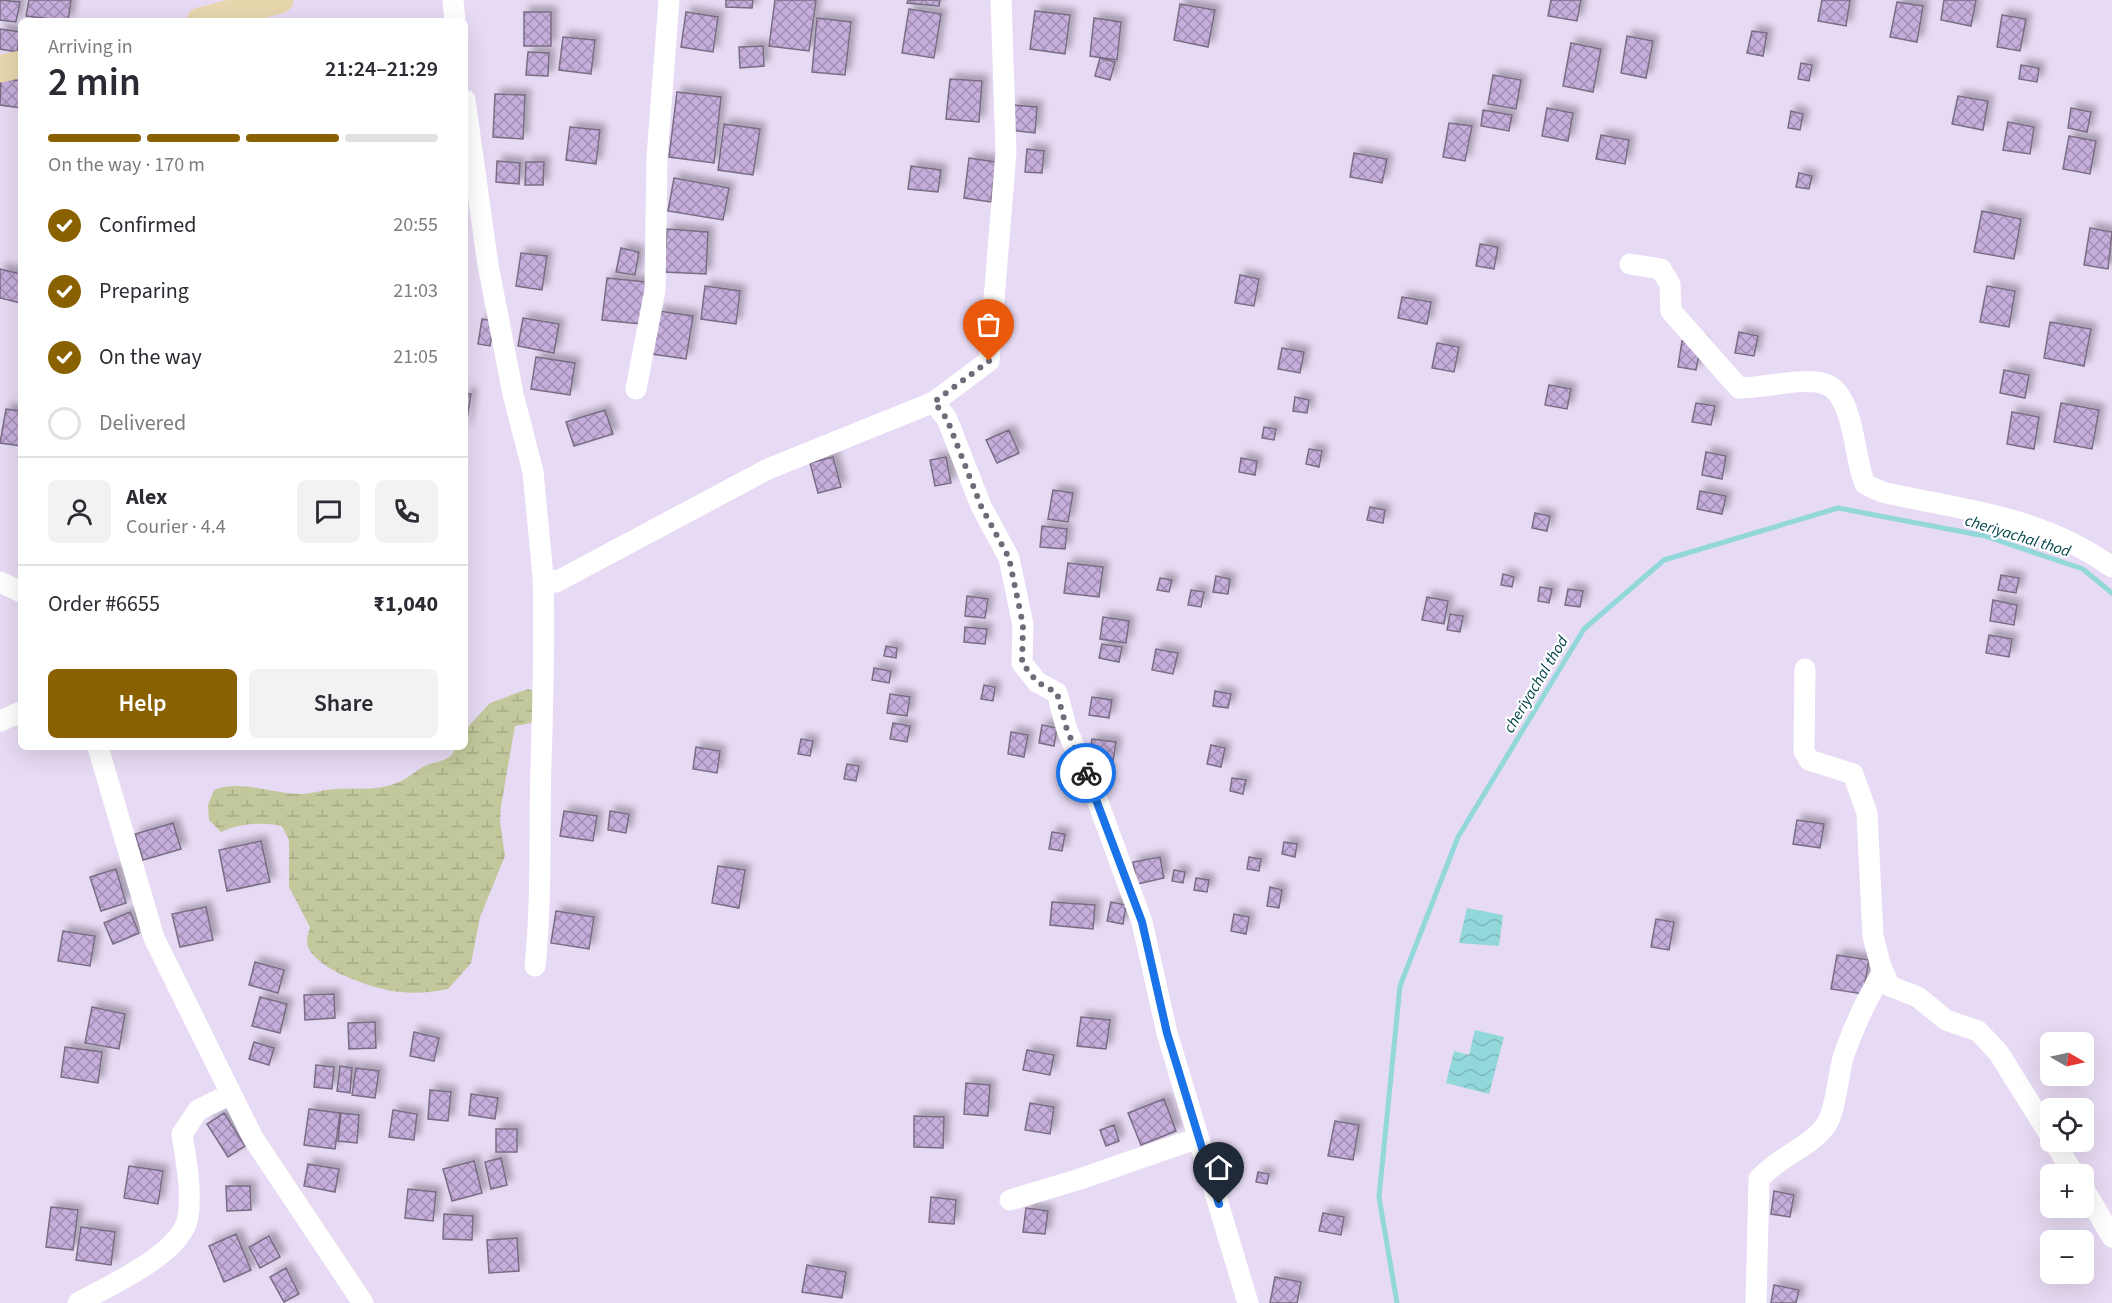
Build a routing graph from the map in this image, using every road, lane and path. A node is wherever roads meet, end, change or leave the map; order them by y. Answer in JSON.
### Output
{"nodes":[{"id":1,"x":280,"y":0,"type":"edge"},
{"id":2,"x":453,"y":0,"type":"edge"},
{"id":3,"x":669,"y":0,"type":"edge"},
{"id":4,"x":1001,"y":0,"type":"edge"},
{"id":5,"x":211,"y":18,"type":"edge"},
{"id":6,"x":455,"y":18,"type":"edge"},
{"id":7,"x":18,"y":65,"type":"edge"},
{"id":8,"x":0,"y":69,"type":"edge"},
{"id":9,"x":468,"y":122,"type":"edge"},
{"id":10,"x":1630,"y":264,"type":"dead end"},
{"id":11,"x":636,"y":389,"type":"dead end"},
{"id":12,"x":934,"y":402,"type":"junction"},
{"id":13,"x":2112,"y":567,"type":"edge"},
{"id":14,"x":543,"y":576,"type":"junction"},
{"id":15,"x":0,"y":582,"type":"edge"},
{"id":16,"x":18,"y":591,"type":"edge"},
{"id":17,"x":1805,"y":669,"type":"dead end"},
{"id":18,"x":18,"y":713,"type":"edge"},
{"id":19,"x":0,"y":721,"type":"edge"},
{"id":20,"x":99,"y":750,"type":"edge"},
{"id":21,"x":535,"y":966,"type":"dead end"},
{"id":22,"x":1884,"y":971,"type":"junction"},
{"id":23,"x":231,"y":1094,"type":"junction"},
{"id":24,"x":2040,"y":1119,"type":"edge"},
{"id":25,"x":1198,"y":1138,"type":"junction"},
{"id":26,"x":1010,"y":1200,"type":"dead end"},
{"id":27,"x":2094,"y":1207,"type":"edge"},
{"id":28,"x":2112,"y":1237,"type":"edge"},
{"id":29,"x":78,"y":1303,"type":"edge"},
{"id":30,"x":363,"y":1303,"type":"edge"},
{"id":31,"x":1248,"y":1303,"type":"edge"},
{"id":32,"x":1755,"y":1303,"type":"edge"}],
"edges":[{"from":1,"to":5,"type":"main road"},
{"from":2,"to":6,"type":"street"},
{"from":3,"to":11,"type":"street"},
{"from":4,"to":12,"type":"street"},
{"from":7,"to":8,"type":"main road"},
{"from":9,"to":14,"type":"street"},
{"from":10,"to":13,"type":"street"},
{"from":12,"to":14,"type":"street"},
{"from":12,"to":25,"type":"street"},
{"from":14,"to":21,"type":"street"},
{"from":15,"to":16,"type":"street"},
{"from":17,"to":22,"type":"street"},
{"from":18,"to":19,"type":"street"},
{"from":20,"to":23,"type":"street"},
{"from":22,"to":24,"type":"street"},
{"from":22,"to":32,"type":"street"},
{"from":23,"to":29,"type":"street"},
{"from":23,"to":30,"type":"street"},
{"from":25,"to":26,"type":"street"},
{"from":25,"to":31,"type":"street"},
{"from":27,"to":28,"type":"street"}]}
